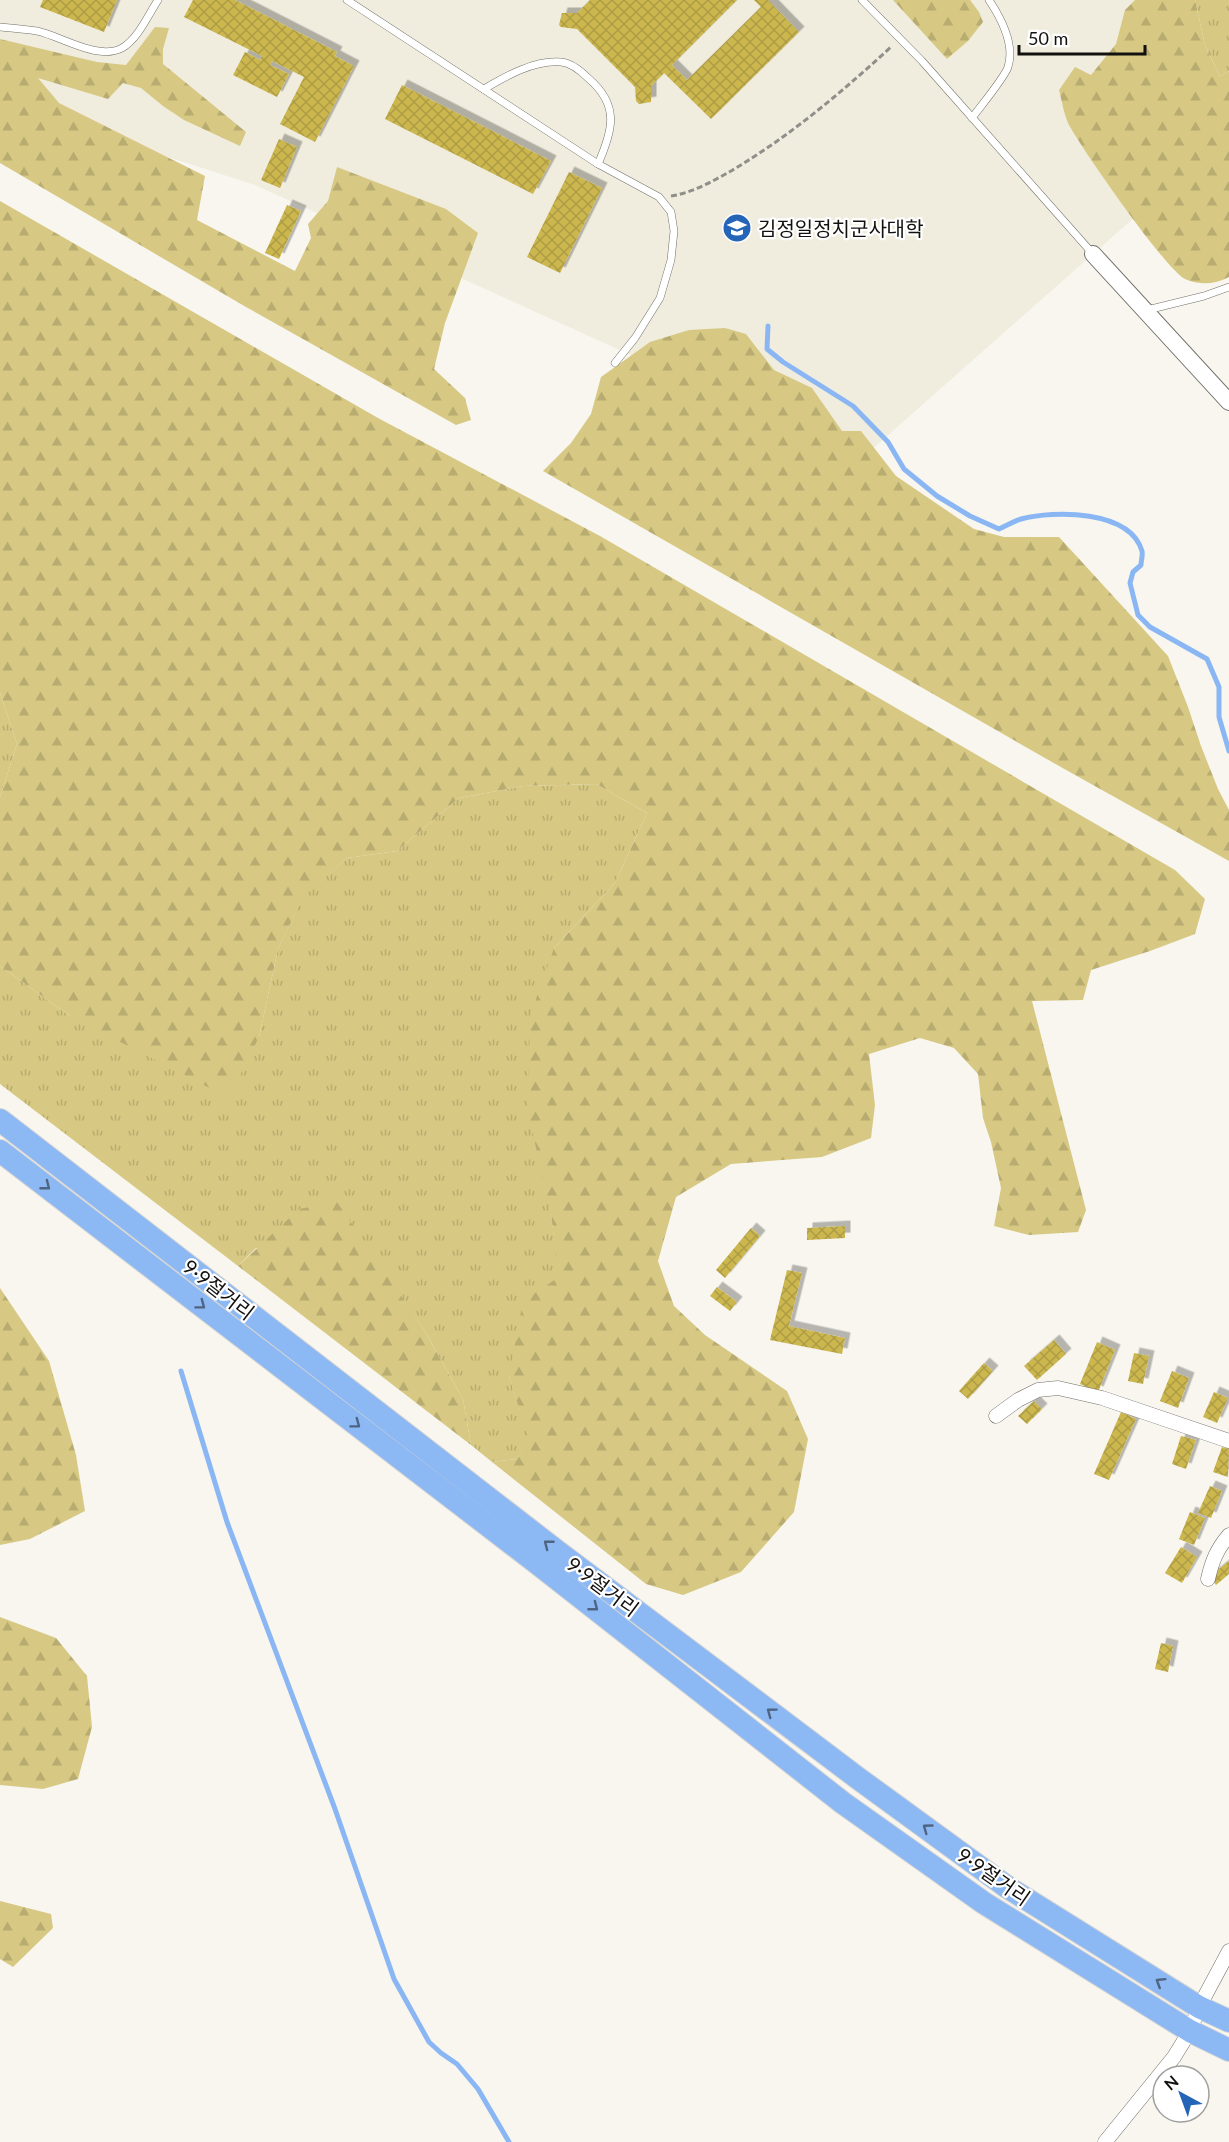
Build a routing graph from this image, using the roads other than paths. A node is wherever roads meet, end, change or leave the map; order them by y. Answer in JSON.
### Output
{"nodes":[{"id":1,"x":158,"y":0,"type":"edge"},
{"id":2,"x":347,"y":0,"type":"edge"},
{"id":3,"x":862,"y":0,"type":"edge"},
{"id":4,"x":989,"y":0,"type":"edge"},
{"id":5,"x":0,"y":27,"type":"edge"},
{"id":6,"x":484,"y":89,"type":"junction"},
{"id":7,"x":972,"y":118,"type":"junction"},
{"id":8,"x":598,"y":164,"type":"junction"},
{"id":9,"x":1093,"y":254,"type":"joint"},
{"id":10,"x":1229,"y":287,"type":"edge"},
{"id":11,"x":1144,"y":310,"type":"junction"},
{"id":12,"x":615,"y":363,"type":"dead end"},
{"id":13,"x":1229,"y":402,"type":"edge"},
{"id":14,"x":0,"y":1120,"type":"edge"},
{"id":15,"x":0,"y":1151,"type":"edge"},
{"id":16,"x":996,"y":1416,"type":"dead end"},
{"id":17,"x":1229,"y":1441,"type":"edge"},
{"id":18,"x":1229,"y":1535,"type":"edge"},
{"id":19,"x":1208,"y":1579,"type":"dead end"},
{"id":20,"x":1229,"y":1951,"type":"edge"},
{"id":21,"x":1199,"y":2007,"type":"junction"},
{"id":22,"x":1229,"y":2021,"type":"edge"},
{"id":23,"x":1190,"y":2031,"type":"junction"},
{"id":24,"x":1229,"y":2050,"type":"edge"},
{"id":25,"x":1105,"y":2142,"type":"edge"}],
"edges":[{"from":1,"to":5,"type":"lane"},
{"from":2,"to":6,"type":"lane"},
{"from":3,"to":7,"type":"lane"},
{"from":4,"to":7,"type":"lane"},
{"from":6,"to":8,"type":"lane"},
{"from":6,"to":8,"type":"lane"},
{"from":7,"to":9,"type":"lane"},
{"from":8,"to":12,"type":"lane"},
{"from":9,"to":11,"type":"street"},
{"from":10,"to":11,"type":"lane"},
{"from":11,"to":13,"type":"street"},
{"from":21,"to":14,"type":"highway","name":"9·9절거리","one_way":true},
{"from":15,"to":23,"type":"highway","name":"9·9절거리","one_way":true},
{"from":16,"to":17,"type":"street"},
{"from":18,"to":19,"type":"street"},
{"from":20,"to":21,"type":"street"},
{"from":21,"to":22,"type":"highway","name":"9·9절거리"},
{"from":21,"to":23,"type":"street"},
{"from":23,"to":24,"type":"highway","name":"9·9절거리"},
{"from":23,"to":25,"type":"street"}]}
